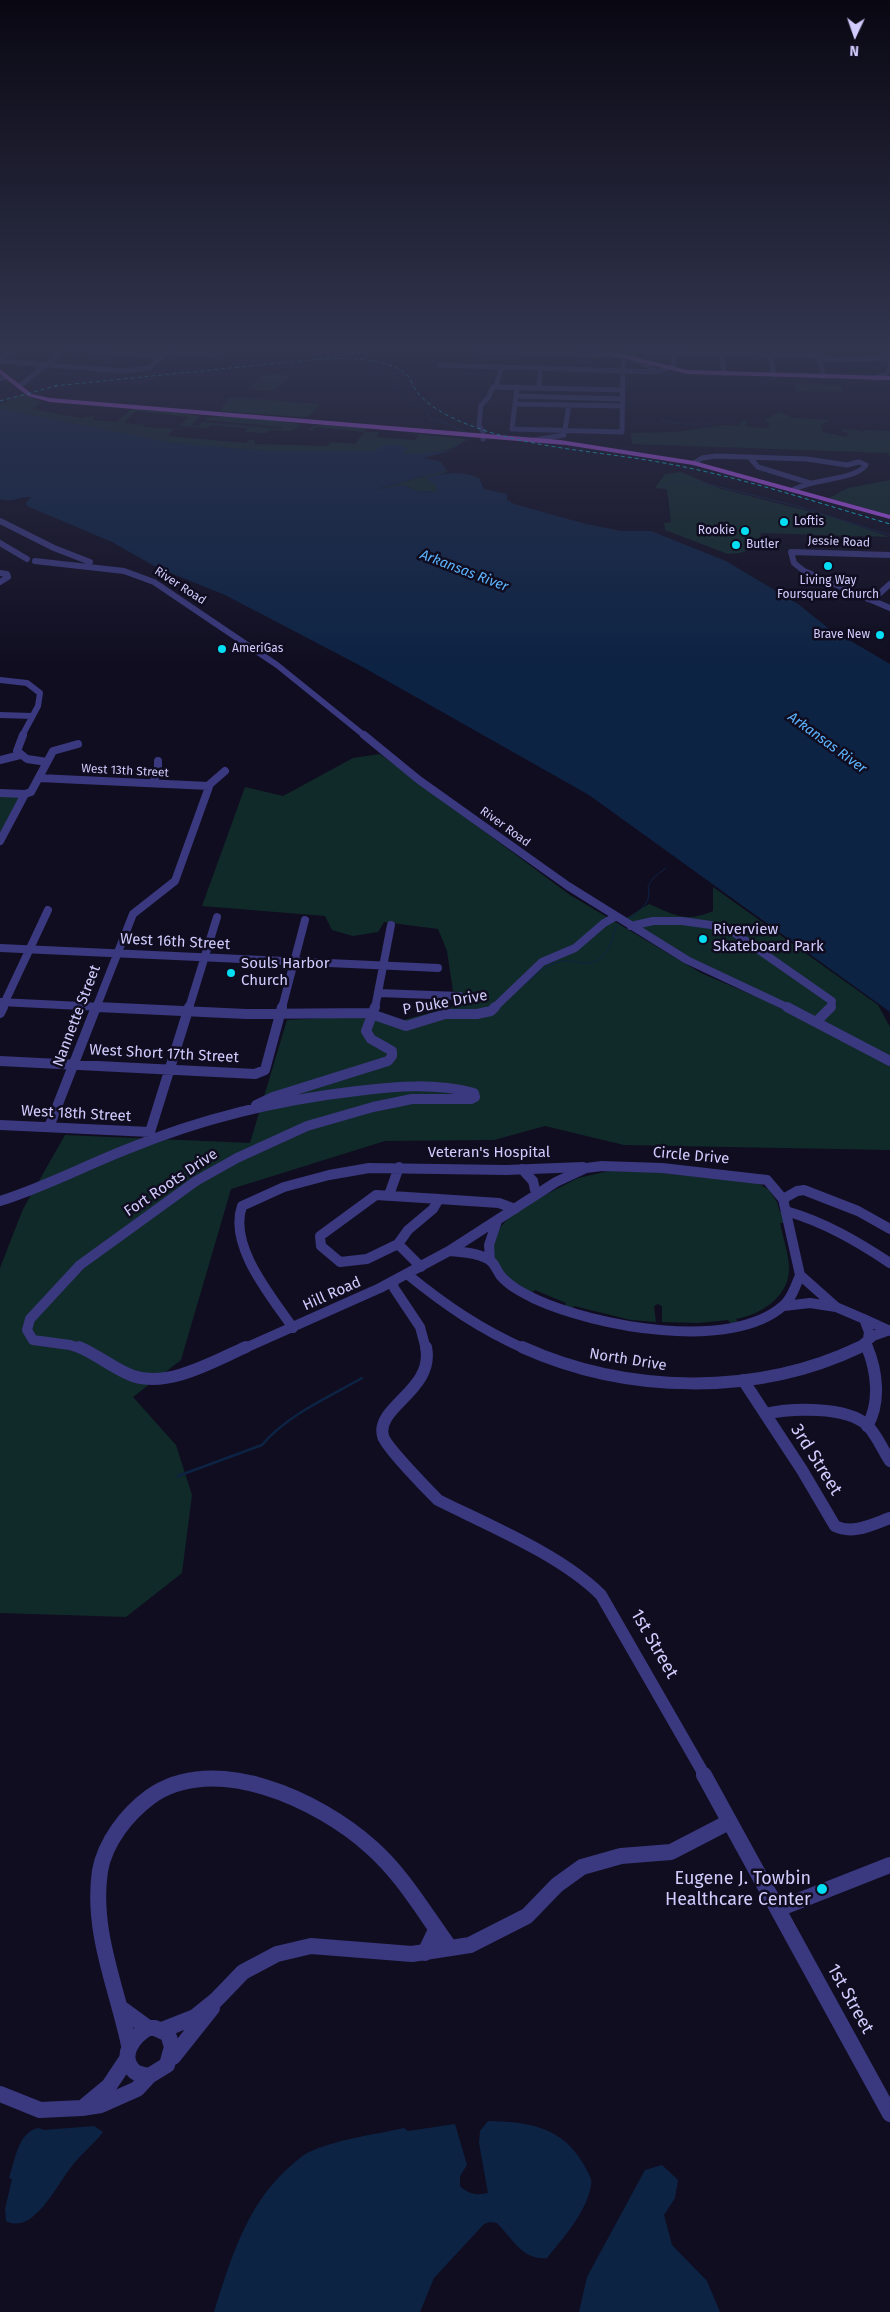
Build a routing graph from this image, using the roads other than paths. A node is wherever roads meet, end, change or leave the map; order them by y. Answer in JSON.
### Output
{"nodes":[{"id":1,"x":640,"y":455,"type":"edge"},
{"id":2,"x":750,"y":458,"type":"junction"},
{"id":3,"x":694,"y":463,"type":"junction"},
{"id":4,"x":848,"y":465,"type":"junction"},
{"id":5,"x":858,"y":470,"type":"junction"},
{"id":6,"x":810,"y":483,"type":"junction"},
{"id":7,"x":793,"y":490,"type":"junction"},
{"id":8,"x":890,"y":517,"type":"edge"},
{"id":9,"x":0,"y":521,"type":"edge"},
{"id":10,"x":0,"y":543,"type":"edge"},
{"id":11,"x":890,"y":554,"type":"edge"},
{"id":12,"x":90,"y":562,"type":"dead end"},
{"id":13,"x":0,"y":572,"type":"edge"},
{"id":14,"x":0,"y":582,"type":"edge"},
{"id":15,"x":890,"y":584,"type":"edge"},
{"id":16,"x":868,"y":599,"type":"junction"},
{"id":17,"x":890,"y":608,"type":"edge"},
{"id":18,"x":0,"y":680,"type":"edge"},
{"id":19,"x":0,"y":715,"type":"edge"},
{"id":20,"x":32,"y":716,"type":"junction"},
{"id":21,"x":78,"y":744,"type":"dead end"},
{"id":22,"x":20,"y":755,"type":"junction"},
{"id":23,"x":0,"y":760,"type":"edge"},
{"id":24,"x":47,"y":762,"type":"junction"},
{"id":25,"x":158,"y":762,"type":"dead end"},
{"id":26,"x":225,"y":770,"type":"dead end"},
{"id":27,"x":39,"y":778,"type":"junction"},
{"id":28,"x":153,"y":784,"type":"junction"},
{"id":29,"x":210,"y":786,"type":"junction"},
{"id":30,"x":0,"y":793,"type":"edge"},
{"id":31,"x":25,"y":794,"type":"junction"},
{"id":32,"x":0,"y":841,"type":"edge"},
{"id":33,"x":48,"y":910,"type":"dead end"},
{"id":34,"x":616,"y":917,"type":"junction"},
{"id":35,"x":217,"y":918,"type":"dead end"},
{"id":36,"x":305,"y":920,"type":"dead end"},
{"id":37,"x":391,"y":925,"type":"dead end"},
{"id":38,"x":631,"y":926,"type":"junction"},
{"id":39,"x":0,"y":948,"type":"edge"},
{"id":40,"x":29,"y":950,"type":"junction"},
{"id":41,"x":117,"y":954,"type":"junction"},
{"id":42,"x":204,"y":958,"type":"junction"},
{"id":43,"x":293,"y":962,"type":"junction"},
{"id":44,"x":383,"y":966,"type":"junction"},
{"id":45,"x":438,"y":968,"type":"dead end"},
{"id":46,"x":378,"y":992,"type":"junction"},
{"id":47,"x":460,"y":996,"type":"dead end"},
{"id":48,"x":2,"y":1003,"type":"edge"},
{"id":49,"x":96,"y":1007,"type":"junction"},
{"id":50,"x":187,"y":1011,"type":"junction"},
{"id":51,"x":0,"y":1013,"type":"edge"},
{"id":52,"x":280,"y":1014,"type":"junction"},
{"id":53,"x":374,"y":1014,"type":"junction"},
{"id":54,"x":817,"y":1022,"type":"junction"},
{"id":55,"x":0,"y":1061,"type":"edge"},
{"id":56,"x":890,"y":1061,"type":"edge"},
{"id":57,"x":73,"y":1065,"type":"junction"},
{"id":58,"x":169,"y":1070,"type":"junction"},
{"id":59,"x":253,"y":1107,"type":"junction"},
{"id":60,"x":0,"y":1125,"type":"edge"},
{"id":61,"x":49,"y":1127,"type":"junction"},
{"id":62,"x":400,"y":1167,"type":"junction"},
{"id":63,"x":586,"y":1168,"type":"junction"},
{"id":64,"x":522,"y":1169,"type":"junction"},
{"id":65,"x":536,"y":1194,"type":"junction"},
{"id":66,"x":389,"y":1195,"type":"junction"},
{"id":67,"x":439,"y":1199,"type":"junction"},
{"id":68,"x":783,"y":1199,"type":"junction"},
{"id":69,"x":0,"y":1201,"type":"edge"},
{"id":70,"x":515,"y":1209,"type":"junction"},
{"id":71,"x":786,"y":1211,"type":"junction"},
{"id":72,"x":498,"y":1221,"type":"junction"},
{"id":73,"x":890,"y":1229,"type":"edge"},
{"id":74,"x":398,"y":1244,"type":"junction"},
{"id":75,"x":449,"y":1251,"type":"junction"},
{"id":76,"x":490,"y":1260,"type":"junction"},
{"id":77,"x":890,"y":1263,"type":"edge"},
{"id":78,"x":421,"y":1267,"type":"junction"},
{"id":79,"x":407,"y":1274,"type":"junction"},
{"id":80,"x":800,"y":1275,"type":"junction"},
{"id":81,"x":394,"y":1282,"type":"junction"},
{"id":82,"x":784,"y":1306,"type":"junction"},
{"id":83,"x":836,"y":1307,"type":"junction"},
{"id":84,"x":864,"y":1319,"type":"junction"},
{"id":85,"x":287,"y":1330,"type":"junction"},
{"id":86,"x":890,"y":1330,"type":"edge"},
{"id":87,"x":866,"y":1342,"type":"junction"},
{"id":88,"x":743,"y":1380,"type":"junction"},
{"id":89,"x":765,"y":1414,"type":"junction"},
{"id":90,"x":867,"y":1426,"type":"junction"},
{"id":91,"x":890,"y":1461,"type":"edge"},
{"id":92,"x":890,"y":1518,"type":"edge"},
{"id":93,"x":729,"y":1822,"type":"junction"},
{"id":94,"x":890,"y":1865,"type":"edge"},
{"id":95,"x":778,"y":1909,"type":"junction"},
{"id":96,"x":436,"y":1930,"type":"junction"},
{"id":97,"x":450,"y":1948,"type":"junction"},
{"id":98,"x":425,"y":1953,"type":"junction"},
{"id":99,"x":216,"y":2000,"type":"junction"},
{"id":100,"x":122,"y":2009,"type":"junction"},
{"id":101,"x":155,"y":2029,"type":"junction"},
{"id":102,"x":128,"y":2052,"type":"junction"},
{"id":103,"x":170,"y":2060,"type":"junction"},
{"id":104,"x":149,"y":2076,"type":"junction"},
{"id":105,"x":0,"y":2094,"type":"edge"},
{"id":106,"x":82,"y":2108,"type":"junction"},
{"id":107,"x":890,"y":2114,"type":"edge"}],
"edges":[{"from":1,"to":3,"type":"main road"},
{"from":2,"to":3,"type":"street"},
{"from":2,"to":4,"type":"street"},
{"from":2,"to":6,"type":"street"},
{"from":3,"to":7,"type":"main road"},
{"from":4,"to":5,"type":"street"},
{"from":4,"to":5,"type":"street"},
{"from":5,"to":6,"type":"street"},
{"from":6,"to":7,"type":"street"},
{"from":7,"to":8,"type":"main road"},
{"from":9,"to":12,"type":"street"},
{"from":10,"to":34,"type":"street","name":"River Road"},
{"from":11,"to":16,"type":"street","name":"Jessie Road"},
{"from":13,"to":14,"type":"street"},
{"from":15,"to":16,"type":"street"},
{"from":16,"to":17,"type":"street"},
{"from":18,"to":20,"type":"street"},
{"from":19,"to":20,"type":"street"},
{"from":20,"to":22,"type":"street"},
{"from":21,"to":24,"type":"street"},
{"from":22,"to":23,"type":"street"},
{"from":22,"to":24,"type":"street"},
{"from":24,"to":27,"type":"street"},
{"from":25,"to":28,"type":"street"},
{"from":26,"to":29,"type":"street","name":"Nannette Street"},
{"from":27,"to":28,"type":"street","name":"West 13th Street"},
{"from":27,"to":31,"type":"street"},
{"from":28,"to":29,"type":"street","name":"West 13th Street"},
{"from":29,"to":41,"type":"street","name":"Nannette Street"},
{"from":30,"to":31,"type":"street"},
{"from":31,"to":32,"type":"street"},
{"from":33,"to":40,"type":"street"},
{"from":34,"to":38,"type":"street","name":"River Road"},
{"from":34,"to":53,"type":"street","name":"P Duke Drive"},
{"from":35,"to":42,"type":"street"},
{"from":36,"to":43,"type":"street"},
{"from":37,"to":44,"type":"street"},
{"from":38,"to":54,"type":"street","name":"River Road"},
{"from":38,"to":54,"type":"street"},
{"from":39,"to":40,"type":"street","name":"West 16th Street"},
{"from":40,"to":41,"type":"street","name":"West 16th Street"},
{"from":40,"to":48,"type":"street"},
{"from":41,"to":42,"type":"street","name":"West 16th Street"},
{"from":41,"to":49,"type":"street","name":"Nannette Street"},
{"from":42,"to":43,"type":"street","name":"West 16th Street"},
{"from":42,"to":50,"type":"street"},
{"from":43,"to":44,"type":"street","name":"West 16th Street"},
{"from":43,"to":52,"type":"street"},
{"from":44,"to":45,"type":"street","name":"West 16th Street"},
{"from":44,"to":46,"type":"street"},
{"from":46,"to":47,"type":"street"},
{"from":46,"to":53,"type":"street"},
{"from":48,"to":49,"type":"street","name":"P Duke Drive"},
{"from":48,"to":51,"type":"street"},
{"from":49,"to":50,"type":"street","name":"P Duke Drive"},
{"from":49,"to":57,"type":"street","name":"Nannette Street"},
{"from":50,"to":52,"type":"street","name":"P Duke Drive"},
{"from":50,"to":58,"type":"street"},
{"from":52,"to":53,"type":"street","name":"P Duke Drive"},
{"from":52,"to":58,"type":"street","name":"West Short 17th Street"},
{"from":53,"to":59,"type":"street","name":"Fort Roots Drive"},
{"from":54,"to":56,"type":"street","name":"River Road"},
{"from":55,"to":57,"type":"street","name":"West Short 17th Street"},
{"from":57,"to":58,"type":"street","name":"West Short 17th Street"},
{"from":57,"to":61,"type":"street","name":"Nannette Street"},
{"from":58,"to":61,"type":"street","name":"West 18th Street"},
{"from":59,"to":69,"type":"street","name":"Fort Roots Drive"},
{"from":59,"to":85,"type":"street","name":"Fort Roots Drive"},
{"from":60,"to":61,"type":"street","name":"West 18th Street"},
{"from":62,"to":64,"type":"street","name":"Veteran's Hospital"},
{"from":62,"to":66,"type":"street"},
{"from":62,"to":85,"type":"street","name":"Veteran's Hospital"},
{"from":63,"to":64,"type":"street","name":"Veteran's Hospital"},
{"from":63,"to":65,"type":"street","name":"Veteran's Hospital"},
{"from":63,"to":68,"type":"street","name":"Circle Drive"},
{"from":64,"to":65,"type":"street"},
{"from":65,"to":70,"type":"street","name":"Veteran's Hospital"},
{"from":66,"to":67,"type":"street"},
{"from":66,"to":74,"type":"street"},
{"from":67,"to":70,"type":"street"},
{"from":67,"to":74,"type":"street"},
{"from":68,"to":71,"type":"street","name":"Circle Drive"},
{"from":68,"to":73,"type":"street"},
{"from":70,"to":72,"type":"street","name":"Veteran's Hospital"},
{"from":71,"to":77,"type":"street"},
{"from":71,"to":80,"type":"street","name":"Circle Drive"},
{"from":72,"to":75,"type":"street","name":"Veteran's Hospital"},
{"from":72,"to":76,"type":"street"},
{"from":74,"to":78,"type":"street"},
{"from":75,"to":76,"type":"street"},
{"from":75,"to":78,"type":"street","name":"Veteran's Hospital"},
{"from":76,"to":82,"type":"street"},
{"from":78,"to":79,"type":"street","name":"Veteran's Hospital"},
{"from":79,"to":81,"type":"street","name":"Veteran's Hospital"},
{"from":79,"to":88,"type":"street","name":"North Drive"},
{"from":80,"to":82,"type":"street"},
{"from":80,"to":83,"type":"street"},
{"from":81,"to":85,"type":"street","name":"Hill Road"},
{"from":81,"to":93,"type":"street","name":"1st Street"},
{"from":82,"to":83,"type":"street"},
{"from":83,"to":84,"type":"street"},
{"from":84,"to":86,"type":"street"},
{"from":84,"to":87,"type":"street"},
{"from":86,"to":87,"type":"street","name":"North Drive"},
{"from":87,"to":88,"type":"street","name":"North Drive"},
{"from":87,"to":90,"type":"street"},
{"from":88,"to":89,"type":"street","name":"3rd Street"},
{"from":89,"to":90,"type":"street"},
{"from":89,"to":92,"type":"street","name":"3rd Street"},
{"from":90,"to":91,"type":"street"},
{"from":93,"to":95,"type":"street","name":"1st Street"},
{"from":93,"to":97,"type":"street"},
{"from":94,"to":95,"type":"street"},
{"from":95,"to":107,"type":"street","name":"1st Street"},
{"from":96,"to":97,"type":"street"},
{"from":96,"to":98,"type":"street"},
{"from":96,"to":100,"type":"street"},
{"from":97,"to":98,"type":"street"},
{"from":98,"to":99,"type":"street"},
{"from":99,"to":101,"type":"street"},
{"from":99,"to":103,"type":"street"},
{"from":100,"to":101,"type":"street"},
{"from":100,"to":102,"type":"street"},
{"from":101,"to":102,"type":"street"},
{"from":101,"to":103,"type":"street"},
{"from":102,"to":104,"type":"street"},
{"from":102,"to":106,"type":"street"},
{"from":103,"to":104,"type":"street"},
{"from":104,"to":106,"type":"street"},
{"from":105,"to":106,"type":"street"}]}
